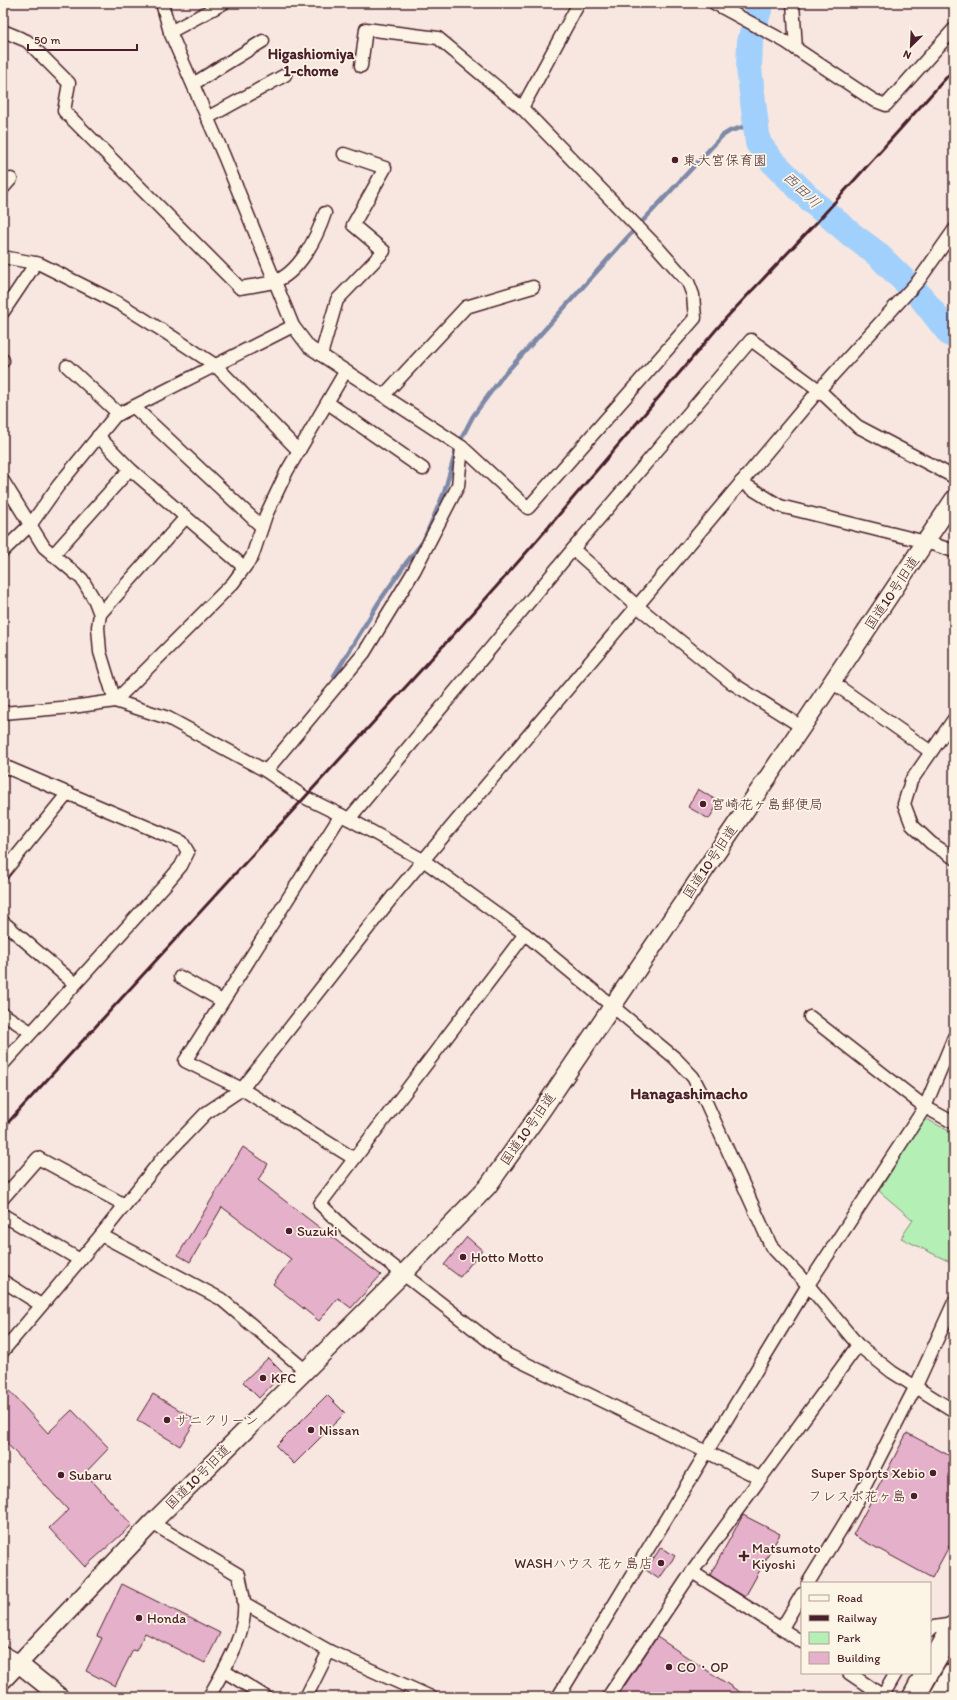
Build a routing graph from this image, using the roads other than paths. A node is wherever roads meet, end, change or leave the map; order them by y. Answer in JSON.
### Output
{"nodes":[{"id":1,"x":162,"y":3,"type":"edge"},
{"id":2,"x":224,"y":3,"type":"edge"},
{"id":3,"x":579,"y":3,"type":"edge"},
{"id":4,"x":714,"y":3,"type":"edge"},
{"id":5,"x":793,"y":3,"type":"edge"},
{"id":6,"x":954,"y":29,"type":"edge"},
{"id":7,"x":3,"y":31,"type":"edge"},
{"id":8,"x":170,"y":32,"type":"junction"},
{"id":9,"x":263,"y":41,"type":"dead end"},
{"id":10,"x":791,"y":46,"type":"junction"},
{"id":11,"x":361,"y":66,"type":"dead end"},
{"id":12,"x":285,"y":75,"type":"dead end"},
{"id":13,"x":193,"y":84,"type":"junction"},
{"id":14,"x":522,"y":108,"type":"junction"},
{"id":15,"x":207,"y":118,"type":"junction"},
{"id":16,"x":344,"y":154,"type":"dead end"},
{"id":17,"x":325,"y":213,"type":"dead end"},
{"id":18,"x":954,"y":230,"type":"edge"},
{"id":19,"x":3,"y":257,"type":"edge"},
{"id":20,"x":36,"y":263,"type":"junction"},
{"id":21,"x":274,"y":282,"type":"junction"},
{"id":22,"x":533,"y":288,"type":"dead end"},
{"id":23,"x":3,"y":312,"type":"edge"},
{"id":24,"x":293,"y":326,"type":"junction"},
{"id":25,"x":321,"y":355,"type":"junction"},
{"id":26,"x":215,"y":365,"type":"junction"},
{"id":27,"x":67,"y":366,"type":"dead end"},
{"id":28,"x":345,"y":372,"type":"junction"},
{"id":29,"x":819,"y":390,"type":"junction"},
{"id":30,"x":384,"y":395,"type":"junction"},
{"id":31,"x":328,"y":403,"type":"junction"},
{"id":32,"x":134,"y":407,"type":"junction"},
{"id":33,"x":119,"y":414,"type":"junction"},
{"id":34,"x":98,"y":436,"type":"junction"},
{"id":35,"x":462,"y":447,"type":"junction"},
{"id":36,"x":299,"y":451,"type":"junction"},
{"id":37,"x":130,"y":469,"type":"junction"},
{"id":38,"x":423,"y":469,"type":"dead end"},
{"id":39,"x":954,"y":477,"type":"edge"},
{"id":40,"x":3,"y":482,"type":"edge"},
{"id":41,"x":741,"y":482,"type":"junction"},
{"id":42,"x":954,"y":499,"type":"edge"},
{"id":43,"x":186,"y":517,"type":"junction"},
{"id":44,"x":31,"y":524,"type":"junction"},
{"id":45,"x":262,"y":527,"type":"junction"},
{"id":46,"x":926,"y":542,"type":"junction"},
{"id":47,"x":573,"y":549,"type":"junction"},
{"id":48,"x":3,"y":551,"type":"edge"},
{"id":49,"x":954,"y":551,"type":"edge"},
{"id":50,"x":53,"y":555,"type":"junction"},
{"id":51,"x":244,"y":567,"type":"junction"},
{"id":52,"x":637,"y":606,"type":"junction"},
{"id":53,"x":100,"y":614,"type":"junction"},
{"id":54,"x":832,"y":682,"type":"junction"},
{"id":55,"x":116,"y":701,"type":"junction"},
{"id":56,"x":3,"y":713,"type":"edge"},
{"id":57,"x":954,"y":719,"type":"edge"},
{"id":58,"x":802,"y":726,"type":"junction"},
{"id":59,"x":950,"y":732,"type":"edge"},
{"id":60,"x":931,"y":752,"type":"junction"},
{"id":61,"x":3,"y":762,"type":"edge"},
{"id":62,"x":266,"y":771,"type":"junction"},
{"id":63,"x":68,"y":793,"type":"junction"},
{"id":64,"x":345,"y":817,"type":"junction"},
{"id":65,"x":954,"y":858,"type":"edge"},
{"id":66,"x":423,"y":860,"type":"junction"},
{"id":67,"x":3,"y":873,"type":"edge"},
{"id":68,"x":3,"y":922,"type":"edge"},
{"id":69,"x":525,"y":934,"type":"junction"},
{"id":70,"x":180,"y":977,"type":"dead end"},
{"id":71,"x":75,"y":984,"type":"junction"},
{"id":72,"x":222,"y":1001,"type":"junction"},
{"id":73,"x":612,"y":1005,"type":"junction"},
{"id":74,"x":3,"y":1014,"type":"edge"},
{"id":75,"x":810,"y":1017,"type":"dead end"},
{"id":76,"x":31,"y":1032,"type":"junction"},
{"id":77,"x":954,"y":1037,"type":"edge"},
{"id":78,"x":3,"y":1064,"type":"edge"},
{"id":79,"x":242,"y":1090,"type":"junction"},
{"id":80,"x":925,"y":1107,"type":"junction"},
{"id":81,"x":954,"y":1123,"type":"edge"},
{"id":82,"x":353,"y":1158,"type":"junction"},
{"id":83,"x":3,"y":1198,"type":"edge"},
{"id":84,"x":125,"y":1205,"type":"junction"},
{"id":85,"x":3,"y":1215,"type":"edge"},
{"id":86,"x":101,"y":1235,"type":"junction"},
{"id":87,"x":80,"y":1260,"type":"junction"},
{"id":88,"x":403,"y":1274,"type":"junction"},
{"id":89,"x":3,"y":1281,"type":"edge"},
{"id":90,"x":808,"y":1285,"type":"junction"},
{"id":91,"x":954,"y":1302,"type":"edge"},
{"id":92,"x":41,"y":1305,"type":"junction"},
{"id":93,"x":858,"y":1345,"type":"junction"},
{"id":94,"x":3,"y":1351,"type":"edge"},
{"id":95,"x":305,"y":1370,"type":"junction"},
{"id":96,"x":916,"y":1386,"type":"junction"},
{"id":97,"x":954,"y":1411,"type":"edge"},
{"id":98,"x":707,"y":1454,"type":"junction"},
{"id":99,"x":760,"y":1478,"type":"junction"},
{"id":100,"x":152,"y":1523,"type":"junction"},
{"id":101,"x":692,"y":1572,"type":"junction"},
{"id":102,"x":809,"y":1582,"type":"edge"},
{"id":103,"x":801,"y":1596,"type":"edge"},
{"id":104,"x":244,"y":1603,"type":"junction"},
{"id":105,"x":954,"y":1625,"type":"edge"},
{"id":106,"x":782,"y":1628,"type":"junction"},
{"id":107,"x":931,"y":1630,"type":"edge"},
{"id":108,"x":801,"y":1641,"type":"edge"},
{"id":109,"x":329,"y":1651,"type":"junction"},
{"id":110,"x":3,"y":1656,"type":"edge"},
{"id":111,"x":19,"y":1664,"type":"junction"},
{"id":112,"x":931,"y":1666,"type":"edge"},
{"id":113,"x":224,"y":1670,"type":"junction"},
{"id":114,"x":850,"y":1674,"type":"edge"},
{"id":115,"x":895,"y":1674,"type":"edge"},
{"id":116,"x":926,"y":1674,"type":"edge"},
{"id":117,"x":954,"y":1674,"type":"edge"},
{"id":118,"x":3,"y":1680,"type":"edge"},
{"id":119,"x":883,"y":1696,"type":"edge"},
{"id":120,"x":60,"y":1697,"type":"edge"},
{"id":121,"x":209,"y":1697,"type":"edge"},
{"id":122,"x":266,"y":1697,"type":"edge"},
{"id":123,"x":306,"y":1697,"type":"edge"},
{"id":124,"x":431,"y":1697,"type":"edge"},
{"id":125,"x":558,"y":1697,"type":"edge"},
{"id":126,"x":608,"y":1697,"type":"edge"},
{"id":127,"x":914,"y":1697,"type":"edge"},
{"id":128,"x":941,"y":1697,"type":"edge"}],
"edges":[{"from":1,"to":8,"type":"street"},
{"from":2,"to":8,"type":"street"},
{"from":3,"to":14,"type":"street"},
{"from":4,"to":10,"type":"street"},
{"from":5,"to":10,"type":"street"},
{"from":6,"to":10,"type":"street"},
{"from":7,"to":21,"type":"street"},
{"from":8,"to":13,"type":"street"},
{"from":9,"to":13,"type":"street"},
{"from":11,"to":14,"type":"street"},
{"from":12,"to":15,"type":"street"},
{"from":13,"to":15,"type":"street"},
{"from":14,"to":35,"type":"street"},
{"from":15,"to":21,"type":"street"},
{"from":16,"to":25,"type":"street"},
{"from":17,"to":21,"type":"street"},
{"from":18,"to":29,"type":"street"},
{"from":19,"to":20,"type":"street"},
{"from":20,"to":23,"type":"street"},
{"from":20,"to":26,"type":"street"},
{"from":21,"to":24,"type":"street"},
{"from":22,"to":30,"type":"street"},
{"from":24,"to":25,"type":"street"},
{"from":24,"to":26,"type":"street"},
{"from":25,"to":28,"type":"street"},
{"from":26,"to":32,"type":"street"},
{"from":26,"to":36,"type":"street"},
{"from":27,"to":33,"type":"street"},
{"from":28,"to":30,"type":"street"},
{"from":28,"to":31,"type":"street"},
{"from":29,"to":39,"type":"street"},
{"from":29,"to":41,"type":"street"},
{"from":29,"to":47,"type":"street"},
{"from":30,"to":35,"type":"street"},
{"from":31,"to":36,"type":"street"},
{"from":31,"to":38,"type":"street"},
{"from":32,"to":33,"type":"street"},
{"from":32,"to":45,"type":"street"},
{"from":33,"to":34,"type":"street"},
{"from":34,"to":37,"type":"street"},
{"from":34,"to":44,"type":"street"},
{"from":35,"to":62,"type":"street"},
{"from":36,"to":45,"type":"street"},
{"from":37,"to":43,"type":"street"},
{"from":37,"to":50,"type":"street"},
{"from":40,"to":44,"type":"street"},
{"from":41,"to":46,"type":"street"},
{"from":41,"to":52,"type":"street"},
{"from":42,"to":46,"type":"street","name":"国道10号旧道"},
{"from":43,"to":51,"type":"street"},
{"from":43,"to":53,"type":"street"},
{"from":44,"to":48,"type":"street"},
{"from":44,"to":50,"type":"street"},
{"from":45,"to":51,"type":"street"},
{"from":46,"to":49,"type":"street"},
{"from":46,"to":54,"type":"street","name":"国道10号旧道"},
{"from":47,"to":52,"type":"street"},
{"from":47,"to":64,"type":"street"},
{"from":50,"to":53,"type":"street"},
{"from":51,"to":55,"type":"street"},
{"from":52,"to":58,"type":"street"},
{"from":52,"to":66,"type":"street"},
{"from":53,"to":55,"type":"street"},
{"from":54,"to":58,"type":"street","name":"国道10号旧道"},
{"from":54,"to":60,"type":"street"},
{"from":55,"to":56,"type":"street"},
{"from":55,"to":62,"type":"street"},
{"from":57,"to":59,"type":"street"},
{"from":58,"to":73,"type":"street","name":"国道10号旧道"},
{"from":59,"to":60,"type":"street"},
{"from":60,"to":65,"type":"street"},
{"from":61,"to":63,"type":"street"},
{"from":62,"to":64,"type":"street"},
{"from":63,"to":67,"type":"street"},
{"from":63,"to":71,"type":"street"},
{"from":64,"to":66,"type":"street"},
{"from":64,"to":72,"type":"street"},
{"from":66,"to":69,"type":"street"},
{"from":66,"to":79,"type":"street"},
{"from":68,"to":71,"type":"street"},
{"from":69,"to":73,"type":"street"},
{"from":69,"to":82,"type":"street"},
{"from":70,"to":72,"type":"street"},
{"from":71,"to":76,"type":"street"},
{"from":72,"to":79,"type":"street"},
{"from":73,"to":88,"type":"street","name":"国道10号旧道"},
{"from":73,"to":90,"type":"street"},
{"from":74,"to":76,"type":"street"},
{"from":75,"to":80,"type":"street"},
{"from":76,"to":78,"type":"street"},
{"from":77,"to":80,"type":"street"},
{"from":79,"to":82,"type":"street"},
{"from":79,"to":84,"type":"street"},
{"from":80,"to":81,"type":"street"},
{"from":80,"to":90,"type":"street"},
{"from":82,"to":88,"type":"street"},
{"from":83,"to":84,"type":"street"},
{"from":84,"to":86,"type":"street"},
{"from":85,"to":87,"type":"street"},
{"from":86,"to":87,"type":"street"},
{"from":86,"to":95,"type":"street"},
{"from":87,"to":92,"type":"street"},
{"from":88,"to":95,"type":"street","name":"国道10号旧道"},
{"from":88,"to":98,"type":"street"},
{"from":89,"to":92,"type":"street"},
{"from":90,"to":93,"type":"street"},
{"from":90,"to":98,"type":"street"},
{"from":91,"to":96,"type":"street"},
{"from":92,"to":94,"type":"street"},
{"from":93,"to":96,"type":"street"},
{"from":93,"to":99,"type":"street"},
{"from":95,"to":100,"type":"street","name":"国道10号旧道"},
{"from":96,"to":97,"type":"street"},
{"from":96,"to":102,"type":"street"},
{"from":98,"to":99,"type":"street"},
{"from":98,"to":125,"type":"street"},
{"from":99,"to":101,"type":"street"},
{"from":100,"to":104,"type":"street"},
{"from":100,"to":111,"type":"street","name":"国道10号旧道"},
{"from":101,"to":106,"type":"street"},
{"from":101,"to":126,"type":"street"},
{"from":103,"to":106,"type":"street"},
{"from":104,"to":109,"type":"street"},
{"from":104,"to":113,"type":"street"},
{"from":105,"to":107,"type":"street"},
{"from":105,"to":112,"type":"highway"},
{"from":106,"to":108,"type":"street"},
{"from":109,"to":123,"type":"street"},
{"from":109,"to":124,"type":"street"},
{"from":110,"to":111,"type":"street"},
{"from":111,"to":118,"type":"street","name":"国道10号旧道"},
{"from":111,"to":120,"type":"street"},
{"from":113,"to":121,"type":"street"},
{"from":113,"to":122,"type":"street"},
{"from":114,"to":119,"type":"street"},
{"from":115,"to":119,"type":"street"},
{"from":116,"to":127,"type":"highway"},
{"from":117,"to":128,"type":"highway"}]}
